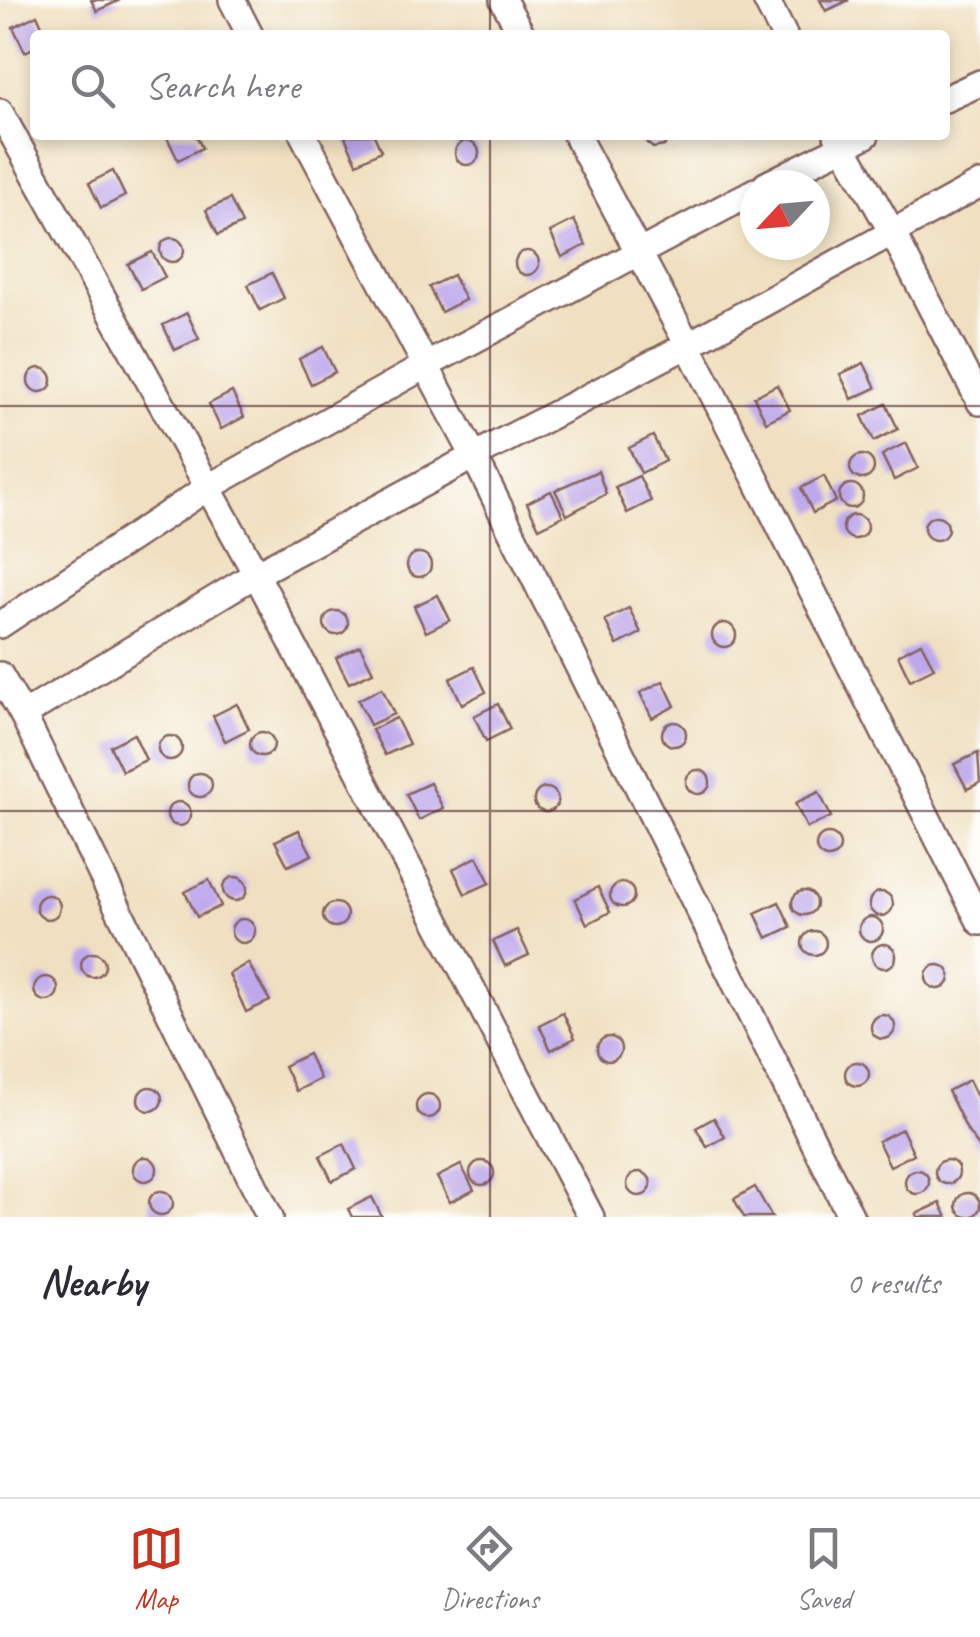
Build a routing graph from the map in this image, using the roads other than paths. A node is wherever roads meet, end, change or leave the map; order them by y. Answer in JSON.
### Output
{"nodes":[{"id":1,"x":232,"y":0,"type":"edge"},
{"id":2,"x":503,"y":0,"type":"edge"},
{"id":3,"x":766,"y":0,"type":"edge"},
{"id":4,"x":247,"y":30,"type":"edge"},
{"id":5,"x":519,"y":30,"type":"edge"},
{"id":6,"x":781,"y":30,"type":"edge"},
{"id":7,"x":980,"y":83,"type":"edge"},
{"id":8,"x":950,"y":97,"type":"edge"},
{"id":9,"x":0,"y":112,"type":"edge"},
{"id":10,"x":306,"y":140,"type":"edge"},
{"id":11,"x":579,"y":140,"type":"edge"},
{"id":12,"x":846,"y":140,"type":"edge"},
{"id":13,"x":848,"y":140,"type":"edge"},
{"id":14,"x":793,"y":170,"type":"edge"},
{"id":15,"x":980,"y":184,"type":"edge"},
{"id":16,"x":740,"y":199,"type":"edge"},
{"id":17,"x":892,"y":232,"type":"junction"},
{"id":18,"x":638,"y":252,"type":"junction"},
{"id":19,"x":688,"y":345,"type":"junction"},
{"id":20,"x":425,"y":366,"type":"junction"},
{"id":21,"x":980,"y":402,"type":"edge"},
{"id":22,"x":474,"y":456,"type":"junction"},
{"id":23,"x":207,"y":488,"type":"junction"},
{"id":24,"x":256,"y":574,"type":"junction"},
{"id":25,"x":0,"y":625,"type":"edge"},
{"id":26,"x":0,"y":676,"type":"edge"},
{"id":27,"x":23,"y":715,"type":"junction"},
{"id":28,"x":980,"y":922,"type":"edge"},
{"id":29,"x":270,"y":1217,"type":"edge"},
{"id":30,"x":591,"y":1217,"type":"edge"},
{"id":31,"x":852,"y":1217,"type":"edge"}],
"edges":[{"from":1,"to":4,"type":"street"},
{"from":2,"to":5,"type":"street"},
{"from":3,"to":6,"type":"street"},
{"from":7,"to":8,"type":"street"},
{"from":9,"to":23,"type":"street"},
{"from":10,"to":20,"type":"street"},
{"from":11,"to":18,"type":"street"},
{"from":12,"to":14,"type":"street"},
{"from":13,"to":17,"type":"street"},
{"from":15,"to":17,"type":"street"},
{"from":16,"to":18,"type":"street"},
{"from":17,"to":19,"type":"street"},
{"from":17,"to":21,"type":"street"},
{"from":18,"to":19,"type":"street"},
{"from":18,"to":20,"type":"street"},
{"from":19,"to":22,"type":"street"},
{"from":19,"to":28,"type":"street"},
{"from":20,"to":22,"type":"street"},
{"from":20,"to":23,"type":"street"},
{"from":22,"to":24,"type":"street"},
{"from":22,"to":31,"type":"street"},
{"from":23,"to":24,"type":"street"},
{"from":23,"to":25,"type":"street"},
{"from":24,"to":27,"type":"street"},
{"from":24,"to":30,"type":"street"},
{"from":26,"to":27,"type":"street"},
{"from":27,"to":29,"type":"street"}]}
